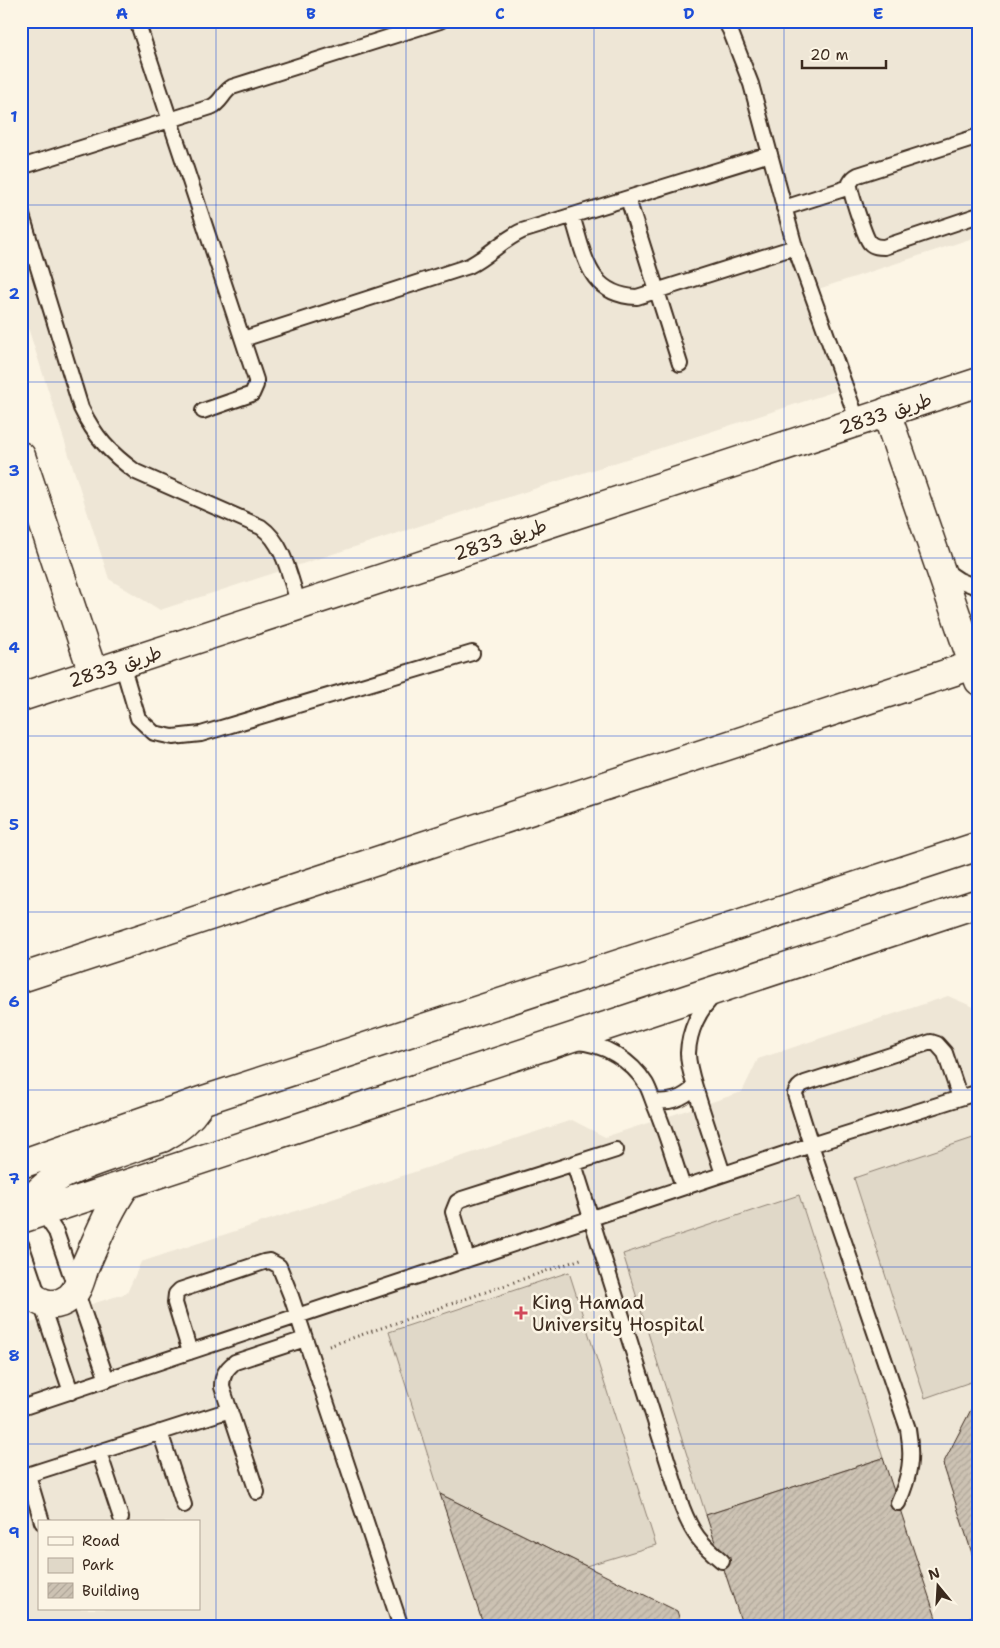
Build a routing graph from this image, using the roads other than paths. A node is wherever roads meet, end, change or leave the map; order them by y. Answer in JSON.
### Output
{"nodes":[{"id":1,"x":138,"y":21,"type":"edge"},
{"id":2,"x":440,"y":21,"type":"edge"},
{"id":3,"x":725,"y":21,"type":"edge"},
{"id":4,"x":169,"y":120,"type":"junction"},
{"id":5,"x":979,"y":136,"type":"edge"},
{"id":6,"x":770,"y":154,"type":"junction"},
{"id":7,"x":21,"y":167,"type":"edge"},
{"id":8,"x":850,"y":187,"type":"junction"},
{"id":9,"x":628,"y":199,"type":"junction"},
{"id":10,"x":784,"y":208,"type":"junction"},
{"id":11,"x":21,"y":212,"type":"edge"},
{"id":12,"x":979,"y":215,"type":"edge"},
{"id":13,"x":572,"y":216,"type":"junction"},
{"id":14,"x":795,"y":247,"type":"junction"},
{"id":15,"x":656,"y":291,"type":"junction"},
{"id":16,"x":243,"y":339,"type":"junction"},
{"id":17,"x":680,"y":364,"type":"dead end"},
{"id":18,"x":979,"y":382,"type":"edge"},
{"id":19,"x":203,"y":411,"type":"dead end"},
{"id":20,"x":886,"y":412,"type":"junction"},
{"id":21,"x":858,"y":422,"type":"junction"},
{"id":22,"x":21,"y":456,"type":"edge"},
{"id":23,"x":939,"y":566,"type":"junction"},
{"id":24,"x":979,"y":588,"type":"edge"},
{"id":25,"x":299,"y":605,"type":"junction"},
{"id":26,"x":472,"y":653,"type":"dead end"},
{"id":27,"x":122,"y":664,"type":"junction"},
{"id":28,"x":94,"y":673,"type":"junction"},
{"id":29,"x":976,"y":673,"type":"edge"},
{"id":30,"x":21,"y":697,"type":"edge"},
{"id":31,"x":979,"y":846,"type":"edge"},
{"id":32,"x":979,"y":903,"type":"edge"},
{"id":33,"x":21,"y":978,"type":"edge"},
{"id":34,"x":722,"y":988,"type":"junction"},
{"id":35,"x":562,"y":1042,"type":"junction"},
{"id":36,"x":695,"y":1087,"type":"junction"},
{"id":37,"x":979,"y":1092,"type":"edge"},
{"id":38,"x":960,"y":1098,"type":"junction"},
{"id":39,"x":201,"y":1101,"type":"junction"},
{"id":40,"x":653,"y":1101,"type":"junction"},
{"id":41,"x":811,"y":1144,"type":"junction"},
{"id":42,"x":616,"y":1150,"type":"dead end"},
{"id":43,"x":21,"y":1164,"type":"edge"},
{"id":44,"x":574,"y":1164,"type":"junction"},
{"id":45,"x":723,"y":1174,"type":"junction"},
{"id":46,"x":126,"y":1185,"type":"junction"},
{"id":47,"x":682,"y":1187,"type":"junction"},
{"id":48,"x":27,"y":1209,"type":"edge"},
{"id":49,"x":591,"y":1218,"type":"junction"},
{"id":50,"x":21,"y":1244,"type":"edge"},
{"id":51,"x":468,"y":1258,"type":"junction"},
{"id":52,"x":76,"y":1291,"type":"junction"},
{"id":53,"x":31,"y":1295,"type":"edge"},
{"id":54,"x":297,"y":1315,"type":"junction"},
{"id":55,"x":308,"y":1346,"type":"junction"},
{"id":56,"x":190,"y":1352,"type":"junction"},
{"id":57,"x":107,"y":1380,"type":"junction"},
{"id":58,"x":71,"y":1392,"type":"junction"},
{"id":59,"x":21,"y":1408,"type":"edge"},
{"id":60,"x":230,"y":1410,"type":"junction"},
{"id":61,"x":160,"y":1432,"type":"junction"},
{"id":62,"x":98,"y":1452,"type":"junction"},
{"id":63,"x":24,"y":1476,"type":"edge"},
{"id":64,"x":257,"y":1492,"type":"dead end"},
{"id":65,"x":898,"y":1503,"type":"dead end"},
{"id":66,"x":184,"y":1505,"type":"dead end"},
{"id":67,"x":121,"y":1518,"type":"dead end"},
{"id":68,"x":41,"y":1520,"type":"edge"},
{"id":69,"x":722,"y":1561,"type":"dead end"},
{"id":70,"x":401,"y":1627,"type":"edge"}],
"edges":[{"from":1,"to":4,"type":"lane"},
{"from":2,"to":4,"type":"lane"},
{"from":3,"to":6,"type":"lane"},
{"from":4,"to":7,"type":"lane"},
{"from":4,"to":16,"type":"lane"},
{"from":5,"to":8,"type":"lane"},
{"from":6,"to":9,"type":"lane"},
{"from":6,"to":10,"type":"lane"},
{"from":8,"to":10,"type":"lane"},
{"from":8,"to":12,"type":"lane"},
{"from":9,"to":13,"type":"lane"},
{"from":9,"to":15,"type":"lane"},
{"from":10,"to":14,"type":"lane"},
{"from":11,"to":25,"type":"lane"},
{"from":13,"to":15,"type":"lane"},
{"from":13,"to":16,"type":"lane"},
{"from":14,"to":15,"type":"lane"},
{"from":14,"to":21,"type":"lane"},
{"from":15,"to":17,"type":"lane"},
{"from":16,"to":19,"type":"lane"},
{"from":18,"to":20,"type":"street","name":"طريق 2833"},
{"from":20,"to":21,"type":"street","name":"طريق 2833"},
{"from":20,"to":23,"type":"street"},
{"from":21,"to":25,"type":"street","name":"طريق 2833"},
{"from":22,"to":28,"type":"street"},
{"from":23,"to":24,"type":"lane"},
{"from":23,"to":29,"type":"street"},
{"from":25,"to":27,"type":"street","name":"طريق 2833"},
{"from":26,"to":27,"type":"lane"},
{"from":27,"to":28,"type":"street","name":"طريق 2833"},
{"from":28,"to":30,"type":"street","name":"طريق 2833"},
{"from":29,"to":33,"type":"street"},
{"from":31,"to":39,"type":"street"},
{"from":32,"to":34,"type":"street"},
{"from":34,"to":35,"type":"street"},
{"from":34,"to":36,"type":"lane"},
{"from":35,"to":40,"type":"lane"},
{"from":35,"to":46,"type":"street"},
{"from":36,"to":40,"type":"lane"},
{"from":36,"to":45,"type":"lane"},
{"from":37,"to":38,"type":"lane"},
{"from":38,"to":41,"type":"lane"},
{"from":38,"to":41,"type":"lane"},
{"from":39,"to":43,"type":"street"},
{"from":39,"to":48,"type":"street"},
{"from":40,"to":47,"type":"lane"},
{"from":41,"to":45,"type":"lane"},
{"from":41,"to":65,"type":"lane"},
{"from":42,"to":44,"type":"lane"},
{"from":44,"to":49,"type":"lane"},
{"from":44,"to":51,"type":"lane"},
{"from":45,"to":47,"type":"lane"},
{"from":46,"to":48,"type":"street"},
{"from":46,"to":52,"type":"street"},
{"from":47,"to":49,"type":"lane"},
{"from":48,"to":52,"type":"lane"},
{"from":49,"to":51,"type":"lane"},
{"from":49,"to":69,"type":"lane"},
{"from":50,"to":53,"type":"lane"},
{"from":51,"to":54,"type":"lane"},
{"from":52,"to":53,"type":"street"},
{"from":52,"to":57,"type":"lane"},
{"from":53,"to":58,"type":"lane"},
{"from":54,"to":55,"type":"lane"},
{"from":54,"to":56,"type":"lane"},
{"from":54,"to":56,"type":"lane"},
{"from":55,"to":60,"type":"lane"},
{"from":55,"to":70,"type":"lane"},
{"from":56,"to":57,"type":"lane"},
{"from":57,"to":58,"type":"lane"},
{"from":58,"to":59,"type":"lane"},
{"from":60,"to":61,"type":"lane"},
{"from":60,"to":64,"type":"lane"},
{"from":61,"to":62,"type":"lane"},
{"from":61,"to":66,"type":"lane"},
{"from":62,"to":63,"type":"lane"},
{"from":62,"to":67,"type":"lane"},
{"from":63,"to":68,"type":"lane"}]}
